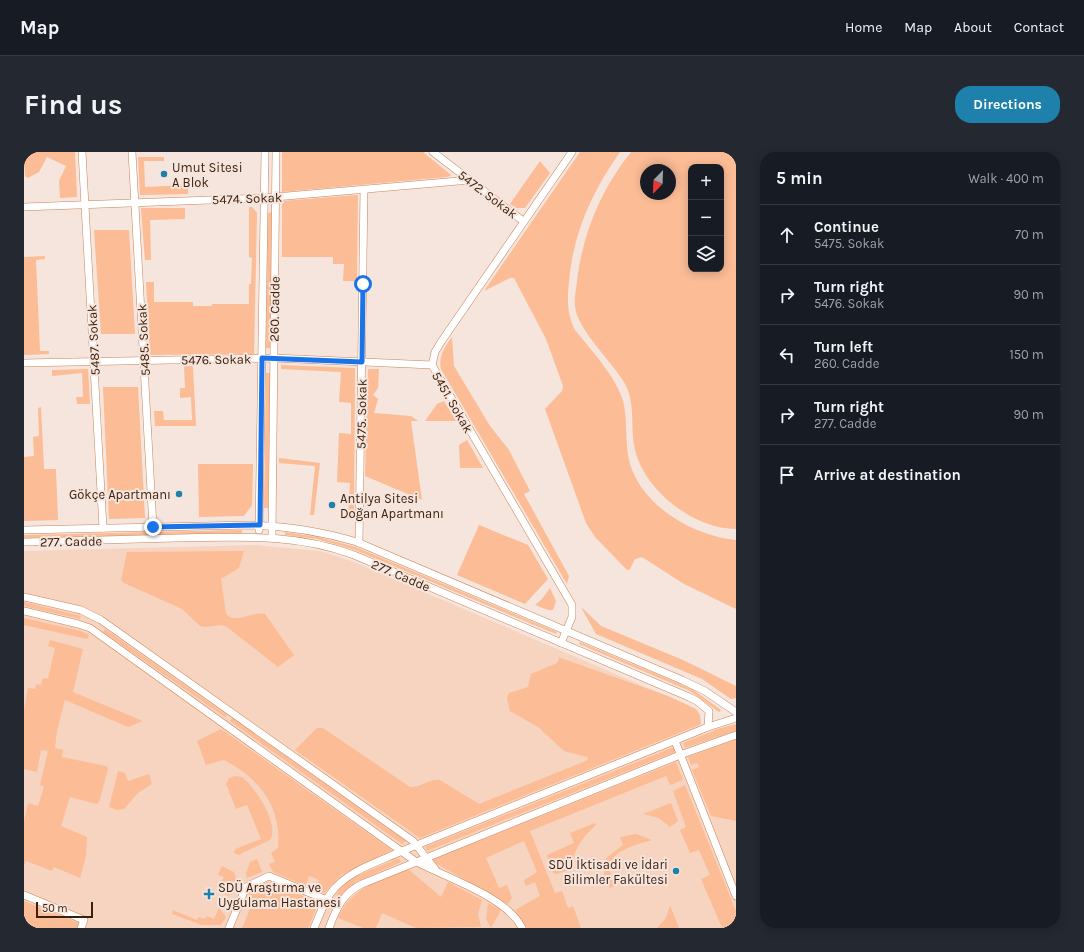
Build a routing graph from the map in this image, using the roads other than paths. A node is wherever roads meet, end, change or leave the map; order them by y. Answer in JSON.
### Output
{"nodes":[{"id":1,"x":82,"y":152,"type":"edge"},
{"id":2,"x":132,"y":152,"type":"edge"},
{"id":3,"x":265,"y":152,"type":"edge"},
{"id":4,"x":276,"y":152,"type":"edge"},
{"id":5,"x":433,"y":152,"type":"edge"},
{"id":6,"x":572,"y":152,"type":"edge"},
{"id":7,"x":470,"y":180,"type":"junction"},
{"id":8,"x":364,"y":190,"type":"junction"},
{"id":9,"x":275,"y":197,"type":"junction"},
{"id":10,"x":264,"y":198,"type":"junction"},
{"id":11,"x":135,"y":201,"type":"junction"},
{"id":12,"x":85,"y":203,"type":"junction"},
{"id":13,"x":24,"y":207,"type":"edge"},
{"id":14,"x":523,"y":221,"type":"junction"},
{"id":15,"x":262,"y":358,"type":"junction"},
{"id":16,"x":274,"y":358,"type":"junction"},
{"id":17,"x":144,"y":361,"type":"junction"},
{"id":18,"x":94,"y":362,"type":"junction"},
{"id":19,"x":362,"y":362,"type":"junction"},
{"id":20,"x":24,"y":363,"type":"edge"},
{"id":21,"x":432,"y":365,"type":"junction"},
{"id":22,"x":260,"y":525,"type":"junction"},
{"id":23,"x":272,"y":526,"type":"junction"},
{"id":24,"x":153,"y":527,"type":"junction"},
{"id":25,"x":103,"y":528,"type":"junction"},
{"id":26,"x":24,"y":530,"type":"edge"},
{"id":27,"x":259,"y":537,"type":"junction"},
{"id":28,"x":272,"y":538,"type":"junction"},
{"id":29,"x":24,"y":542,"type":"edge"},
{"id":30,"x":359,"y":543,"type":"junction"},
{"id":31,"x":24,"y":597,"type":"edge"},
{"id":32,"x":24,"y":611,"type":"edge"},
{"id":33,"x":99,"y":618,"type":"junction"},
{"id":34,"x":566,"y":631,"type":"junction"},
{"id":35,"x":94,"y":632,"type":"junction"},
{"id":36,"x":561,"y":642,"type":"junction"},
{"id":37,"x":736,"y":712,"type":"edge"},
{"id":38,"x":736,"y":718,"type":"edge"},
{"id":39,"x":708,"y":728,"type":"junction"},
{"id":40,"x":736,"y":735,"type":"edge"},
{"id":41,"x":675,"y":741,"type":"junction"},
{"id":42,"x":680,"y":755,"type":"junction"},
{"id":43,"x":418,"y":845,"type":"junction"},
{"id":44,"x":402,"y":851,"type":"junction"},
{"id":45,"x":426,"y":857,"type":"junction"},
{"id":46,"x":415,"y":861,"type":"junction"},
{"id":47,"x":437,"y":870,"type":"junction"},
{"id":48,"x":24,"y":895,"type":"edge"},
{"id":49,"x":736,"y":896,"type":"edge"},
{"id":50,"x":327,"y":900,"type":"junction"},
{"id":51,"x":339,"y":904,"type":"junction"},
{"id":52,"x":81,"y":928,"type":"edge"},
{"id":53,"x":230,"y":928,"type":"edge"},
{"id":54,"x":314,"y":928,"type":"edge"},
{"id":55,"x":329,"y":928,"type":"edge"},
{"id":56,"x":522,"y":928,"type":"edge"}],
"edges":[{"from":1,"to":12,"type":"street","name":"5487. Sokak"},
{"from":2,"to":11,"type":"street","name":"5485. Sokak"},
{"from":3,"to":10,"type":"street","name":"260. Cadde"},
{"from":4,"to":9,"type":"street","name":"260. Cadde"},
{"from":5,"to":7,"type":"street","name":"5472. Sokak"},
{"from":6,"to":14,"type":"street","name":"5451. Sokak"},
{"from":7,"to":8,"type":"street","name":"5474. Sokak"},
{"from":7,"to":14,"type":"street","name":"5472. Sokak"},
{"from":8,"to":9,"type":"street","name":"5474. Sokak"},
{"from":8,"to":19,"type":"street","name":"5475. Sokak"},
{"from":9,"to":10,"type":"street","name":"5474. Sokak"},
{"from":9,"to":16,"type":"street","name":"260. Cadde"},
{"from":10,"to":11,"type":"street","name":"5474. Sokak"},
{"from":10,"to":15,"type":"street","name":"260. Cadde"},
{"from":11,"to":12,"type":"street","name":"5474. Sokak"},
{"from":11,"to":17,"type":"street","name":"5485. Sokak"},
{"from":12,"to":13,"type":"street","name":"5474. Sokak"},
{"from":12,"to":18,"type":"street","name":"5487. Sokak"},
{"from":14,"to":21,"type":"street","name":"5451. Sokak"},
{"from":15,"to":16,"type":"street","name":"5476. Sokak"},
{"from":15,"to":17,"type":"street","name":"5476. Sokak"},
{"from":15,"to":22,"type":"street","name":"260. Cadde"},
{"from":16,"to":19,"type":"street","name":"5476. Sokak"},
{"from":16,"to":23,"type":"street","name":"260. Cadde"},
{"from":17,"to":18,"type":"street","name":"5476. Sokak"},
{"from":17,"to":24,"type":"street","name":"5485. Sokak"},
{"from":18,"to":20,"type":"street","name":"5476. Sokak"},
{"from":18,"to":25,"type":"street","name":"5487. Sokak"},
{"from":19,"to":21,"type":"street","name":"5476. Sokak"},
{"from":19,"to":30,"type":"street","name":"5475. Sokak"},
{"from":21,"to":34,"type":"street","name":"5451. Sokak"},
{"from":22,"to":23,"type":"street","name":"277. Cadde"},
{"from":22,"to":24,"type":"street","name":"277. Cadde"},
{"from":22,"to":27,"type":"street","name":"260. Cadde"},
{"from":23,"to":28,"type":"street","name":"260. Cadde"},
{"from":23,"to":30,"type":"street","name":"277. Cadde"},
{"from":24,"to":25,"type":"street","name":"277. Cadde"},
{"from":25,"to":26,"type":"street","name":"277. Cadde"},
{"from":27,"to":28,"type":"street","name":"277. Cadde"},
{"from":27,"to":29,"type":"street","name":"277. Cadde"},
{"from":28,"to":36,"type":"street","name":"277. Cadde"},
{"from":30,"to":34,"type":"street","name":"277. Cadde"},
{"from":31,"to":33,"type":"street"},
{"from":32,"to":35,"type":"street"},
{"from":33,"to":35,"type":"street"},
{"from":33,"to":43,"type":"street"},
{"from":34,"to":36,"type":"street","name":"5451. Sokak"},
{"from":34,"to":37,"type":"street","name":"277. Cadde"},
{"from":35,"to":44,"type":"street"},
{"from":36,"to":39,"type":"street","name":"277. Cadde"},
{"from":38,"to":39,"type":"street"},
{"from":39,"to":41,"type":"street"},
{"from":40,"to":42,"type":"street"},
{"from":41,"to":42,"type":"street"},
{"from":41,"to":43,"type":"street"},
{"from":42,"to":45,"type":"street"},
{"from":42,"to":49,"type":"street"},
{"from":43,"to":44,"type":"street"},
{"from":43,"to":45,"type":"street"},
{"from":44,"to":46,"type":"street"},
{"from":44,"to":50,"type":"street"},
{"from":45,"to":46,"type":"street"},
{"from":45,"to":47,"type":"street"},
{"from":46,"to":47,"type":"street"},
{"from":46,"to":51,"type":"street"},
{"from":47,"to":56,"type":"street"},
{"from":48,"to":52,"type":"street"},
{"from":50,"to":51,"type":"street"},
{"from":50,"to":53,"type":"street"},
{"from":50,"to":54,"type":"street"},
{"from":51,"to":55,"type":"street"}]}
